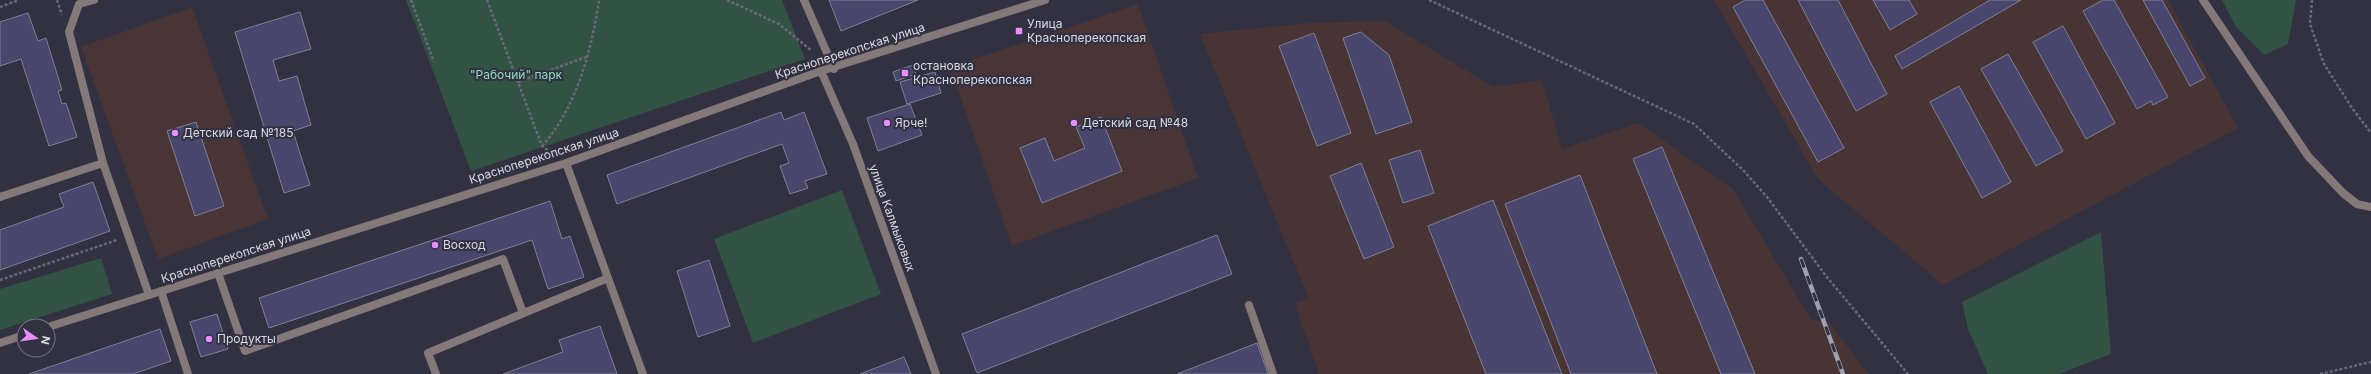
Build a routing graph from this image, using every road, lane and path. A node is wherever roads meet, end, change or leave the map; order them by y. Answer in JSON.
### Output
{"nodes":[{"id":1,"x":20,"y":0,"type":"edge"},
{"id":2,"x":94,"y":0,"type":"edge"},
{"id":3,"x":411,"y":0,"type":"edge"},
{"id":4,"x":487,"y":0,"type":"edge"},
{"id":5,"x":598,"y":0,"type":"edge"},
{"id":6,"x":727,"y":0,"type":"edge"},
{"id":7,"x":804,"y":0,"type":"edge"},
{"id":8,"x":1045,"y":0,"type":"edge"},
{"id":9,"x":1429,"y":0,"type":"edge"},
{"id":10,"x":2203,"y":0,"type":"edge"},
{"id":11,"x":2312,"y":0,"type":"edge"},
{"id":12,"x":0,"y":7,"type":"edge"},
{"id":13,"x":586,"y":57,"type":"junction"},
{"id":14,"x":434,"y":62,"type":"dead end"},
{"id":15,"x":834,"y":69,"type":"junction"},
{"id":16,"x":821,"y":71,"type":"junction"},
{"id":17,"x":518,"y":82,"type":"junction"},
{"id":18,"x":2371,"y":133,"type":"edge"},
{"id":19,"x":542,"y":146,"type":"junction"},
{"id":20,"x":103,"y":163,"type":"junction"},
{"id":21,"x":566,"y":163,"type":"junction"},
{"id":22,"x":0,"y":197,"type":"edge"},
{"id":23,"x":2371,"y":207,"type":"edge"},
{"id":24,"x":126,"y":237,"type":"junction"},
{"id":25,"x":218,"y":273,"type":"junction"},
{"id":26,"x":608,"y":278,"type":"junction"},
{"id":27,"x":0,"y":280,"type":"edge"},
{"id":28,"x":161,"y":291,"type":"junction"},
{"id":29,"x":149,"y":295,"type":"junction"},
{"id":30,"x":1249,"y":305,"type":"dead end"},
{"id":31,"x":523,"y":313,"type":"junction"},
{"id":32,"x":56,"y":324,"type":"edge"},
{"id":33,"x":16,"y":337,"type":"edge"},
{"id":34,"x":0,"y":342,"type":"edge"},
{"id":35,"x":2371,"y":362,"type":"edge"},
{"id":36,"x":188,"y":374,"type":"edge"},
{"id":37,"x":436,"y":374,"type":"edge"},
{"id":38,"x":643,"y":374,"type":"edge"},
{"id":39,"x":936,"y":374,"type":"edge"},
{"id":40,"x":1273,"y":374,"type":"edge"},
{"id":41,"x":1908,"y":374,"type":"edge"},
{"id":42,"x":2320,"y":374,"type":"edge"}],
"edges":[{"from":1,"to":12,"type":"path"},
{"from":2,"to":20,"type":"street"},
{"from":3,"to":14,"type":"path"},
{"from":4,"to":17,"type":"path"},
{"from":5,"to":13,"type":"path"},
{"from":6,"to":16,"type":"path"},
{"from":7,"to":15,"type":"street"},
{"from":8,"to":15,"type":"street","name":"Красноперекопская улица"},
{"from":9,"to":41,"type":"path"},
{"from":10,"to":23,"type":"street"},
{"from":11,"to":18,"type":"path"},
{"from":13,"to":17,"type":"path"},
{"from":13,"to":19,"type":"path"},
{"from":15,"to":16,"type":"street","name":"Красноперекопская улица"},
{"from":16,"to":21,"type":"street","name":"Красноперекопская улица"},
{"from":16,"to":39,"type":"street","name":"улица Калмыковых"},
{"from":17,"to":19,"type":"path"},
{"from":19,"to":21,"type":"path"},
{"from":20,"to":22,"type":"street"},
{"from":20,"to":24,"type":"street"},
{"from":21,"to":25,"type":"street","name":"Красноперекопская улица"},
{"from":21,"to":26,"type":"street"},
{"from":24,"to":27,"type":"path"},
{"from":24,"to":29,"type":"street"},
{"from":25,"to":28,"type":"street","name":"Красноперекопская улица"},
{"from":25,"to":31,"type":"street"},
{"from":26,"to":31,"type":"street"},
{"from":26,"to":38,"type":"street"},
{"from":28,"to":29,"type":"street","name":"Красноперекопская улица"},
{"from":28,"to":36,"type":"street"},
{"from":29,"to":32,"type":"street","name":"Красноперекопская улица"},
{"from":30,"to":40,"type":"street"},
{"from":31,"to":37,"type":"street"},
{"from":33,"to":34,"type":"street"},
{"from":35,"to":42,"type":"path"}]}
